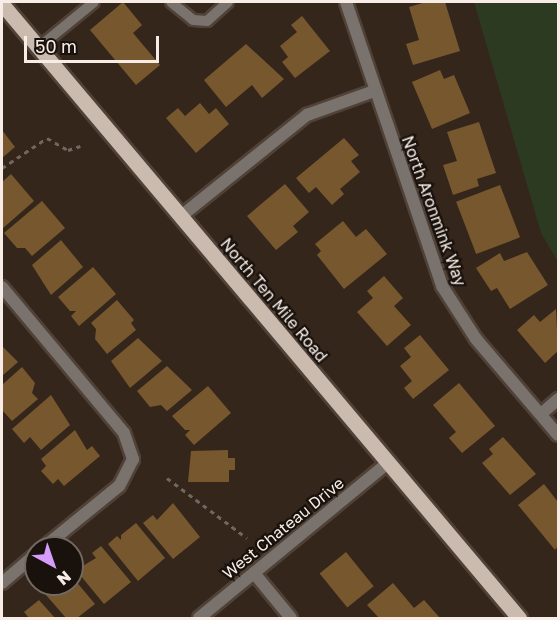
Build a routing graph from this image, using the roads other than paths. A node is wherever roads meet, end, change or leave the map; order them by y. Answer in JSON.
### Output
{"nodes":[{"id":1,"x":94,"y":2,"type":"edge"},
{"id":2,"x":171,"y":2,"type":"edge"},
{"id":3,"x":228,"y":2,"type":"edge"},
{"id":4,"x":346,"y":2,"type":"edge"},
{"id":5,"x":2,"y":4,"type":"edge"},
{"id":6,"x":38,"y":48,"type":"junction"},
{"id":7,"x":374,"y":91,"type":"junction"},
{"id":8,"x":180,"y":217,"type":"junction"},
{"id":9,"x":2,"y":287,"type":"edge"},
{"id":10,"x":558,"y":399,"type":"edge"},
{"id":11,"x":541,"y":414,"type":"junction"},
{"id":12,"x":558,"y":435,"type":"edge"},
{"id":13,"x":388,"y":463,"type":"junction"},
{"id":14,"x":58,"y":536,"type":"edge"},
{"id":15,"x":24,"y":564,"type":"edge"},
{"id":16,"x":254,"y":573,"type":"junction"},
{"id":17,"x":2,"y":583,"type":"edge"},
{"id":18,"x":199,"y":618,"type":"edge"},
{"id":19,"x":291,"y":618,"type":"edge"},
{"id":20,"x":519,"y":618,"type":"edge"}],
"edges":[{"from":1,"to":6,"type":"lane"},
{"from":2,"to":3,"type":"lane"},
{"from":4,"to":7,"type":"street","name":"North Aronmink Way"},
{"from":5,"to":6,"type":"main road","name":"North Ten Mile Road"},
{"from":6,"to":8,"type":"main road","name":"North Ten Mile Road"},
{"from":7,"to":8,"type":"street"},
{"from":7,"to":11,"type":"street","name":"North Aronmink Way"},
{"from":8,"to":13,"type":"main road","name":"North Ten Mile Road"},
{"from":9,"to":14,"type":"street"},
{"from":10,"to":11,"type":"street"},
{"from":11,"to":12,"type":"street","name":"North Aronmink Way"},
{"from":13,"to":16,"type":"street","name":"West Chateau Drive"},
{"from":13,"to":20,"type":"main road","name":"North Ten Mile Road"},
{"from":15,"to":17,"type":"street"},
{"from":16,"to":18,"type":"street","name":"West Chateau Drive"},
{"from":16,"to":19,"type":"street"}]}
